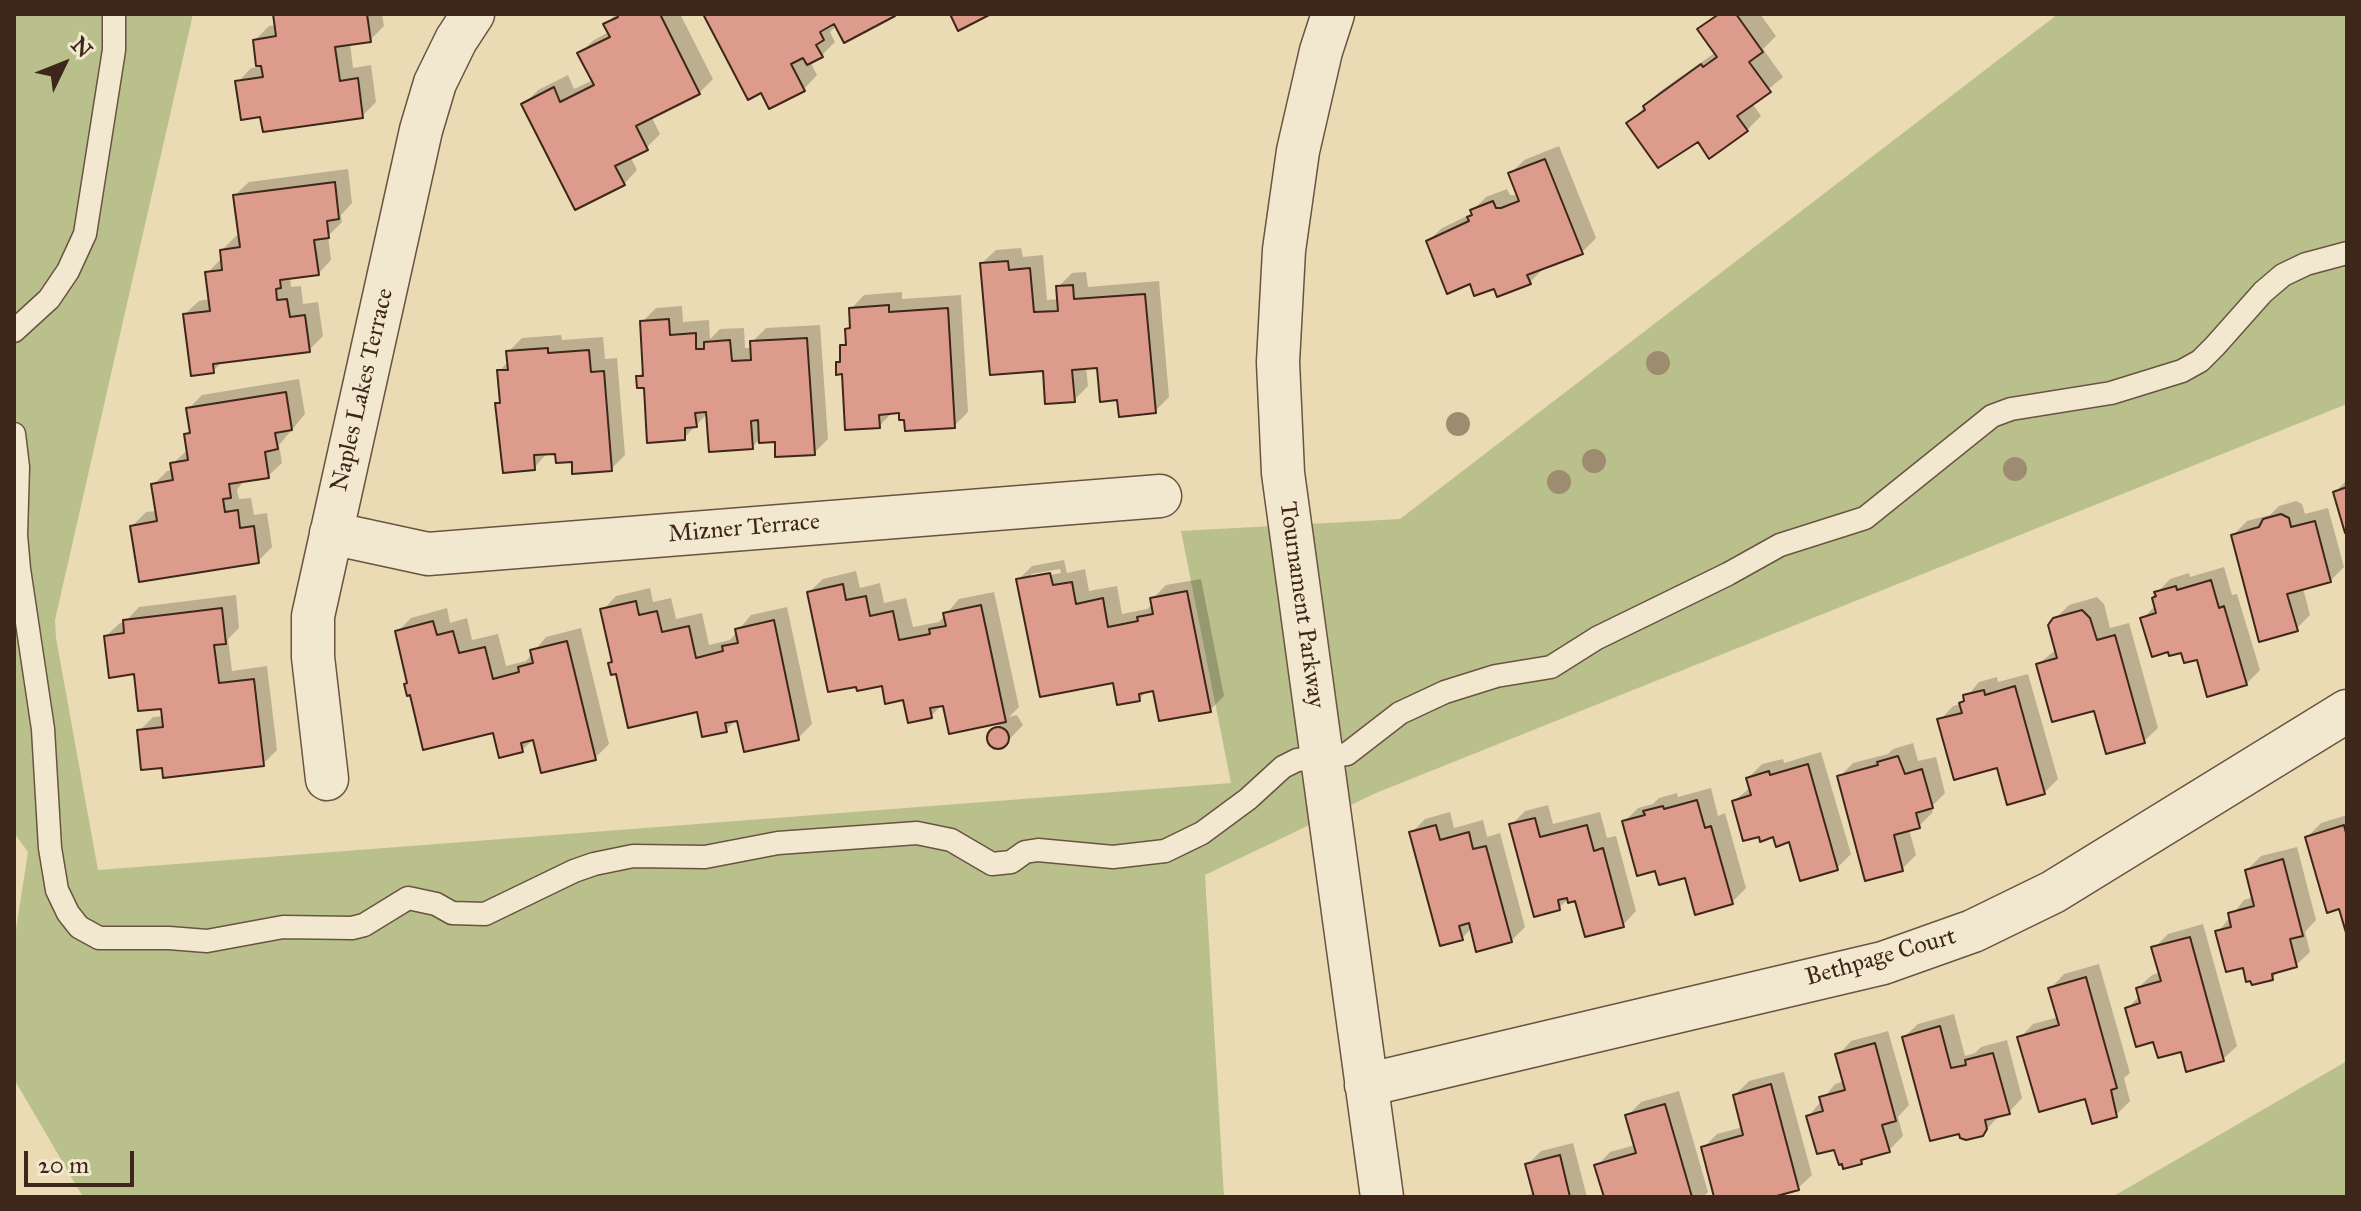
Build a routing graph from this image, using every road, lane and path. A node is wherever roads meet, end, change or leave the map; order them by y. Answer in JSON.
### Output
{"nodes":[{"id":1,"x":114,"y":14,"type":"edge"},
{"id":2,"x":473,"y":14,"type":"edge"},
{"id":3,"x":1333,"y":14,"type":"edge"},
{"id":4,"x":2347,"y":253,"type":"edge"},
{"id":5,"x":14,"y":331,"type":"edge"},
{"id":6,"x":14,"y":441,"type":"edge"},
{"id":7,"x":1160,"y":496,"type":"dead end"},
{"id":8,"x":331,"y":533,"type":"junction"},
{"id":9,"x":15,"y":534,"type":"edge"},
{"id":10,"x":2347,"y":711,"type":"edge"},
{"id":11,"x":1321,"y":757,"type":"junction"},
{"id":12,"x":327,"y":779,"type":"dead end"},
{"id":13,"x":1366,"y":1085,"type":"junction"},
{"id":14,"x":1382,"y":1197,"type":"edge"}],
"edges":[{"from":1,"to":5,"type":"lane"},
{"from":2,"to":8,"type":"street","name":"Naples Lakes Terrace"},
{"from":3,"to":11,"type":"street","name":"Tournament Parkway"},
{"from":4,"to":11,"type":"lane"},
{"from":6,"to":9,"type":"lane"},
{"from":7,"to":8,"type":"street","name":"Mizner Terrace"},
{"from":8,"to":12,"type":"street","name":"Naples Lakes Terrace"},
{"from":9,"to":11,"type":"lane"},
{"from":10,"to":13,"type":"street","name":"Bethpage Court"},
{"from":11,"to":13,"type":"street","name":"Tournament Parkway"},
{"from":13,"to":14,"type":"street","name":"Tournament Parkway"}]}
